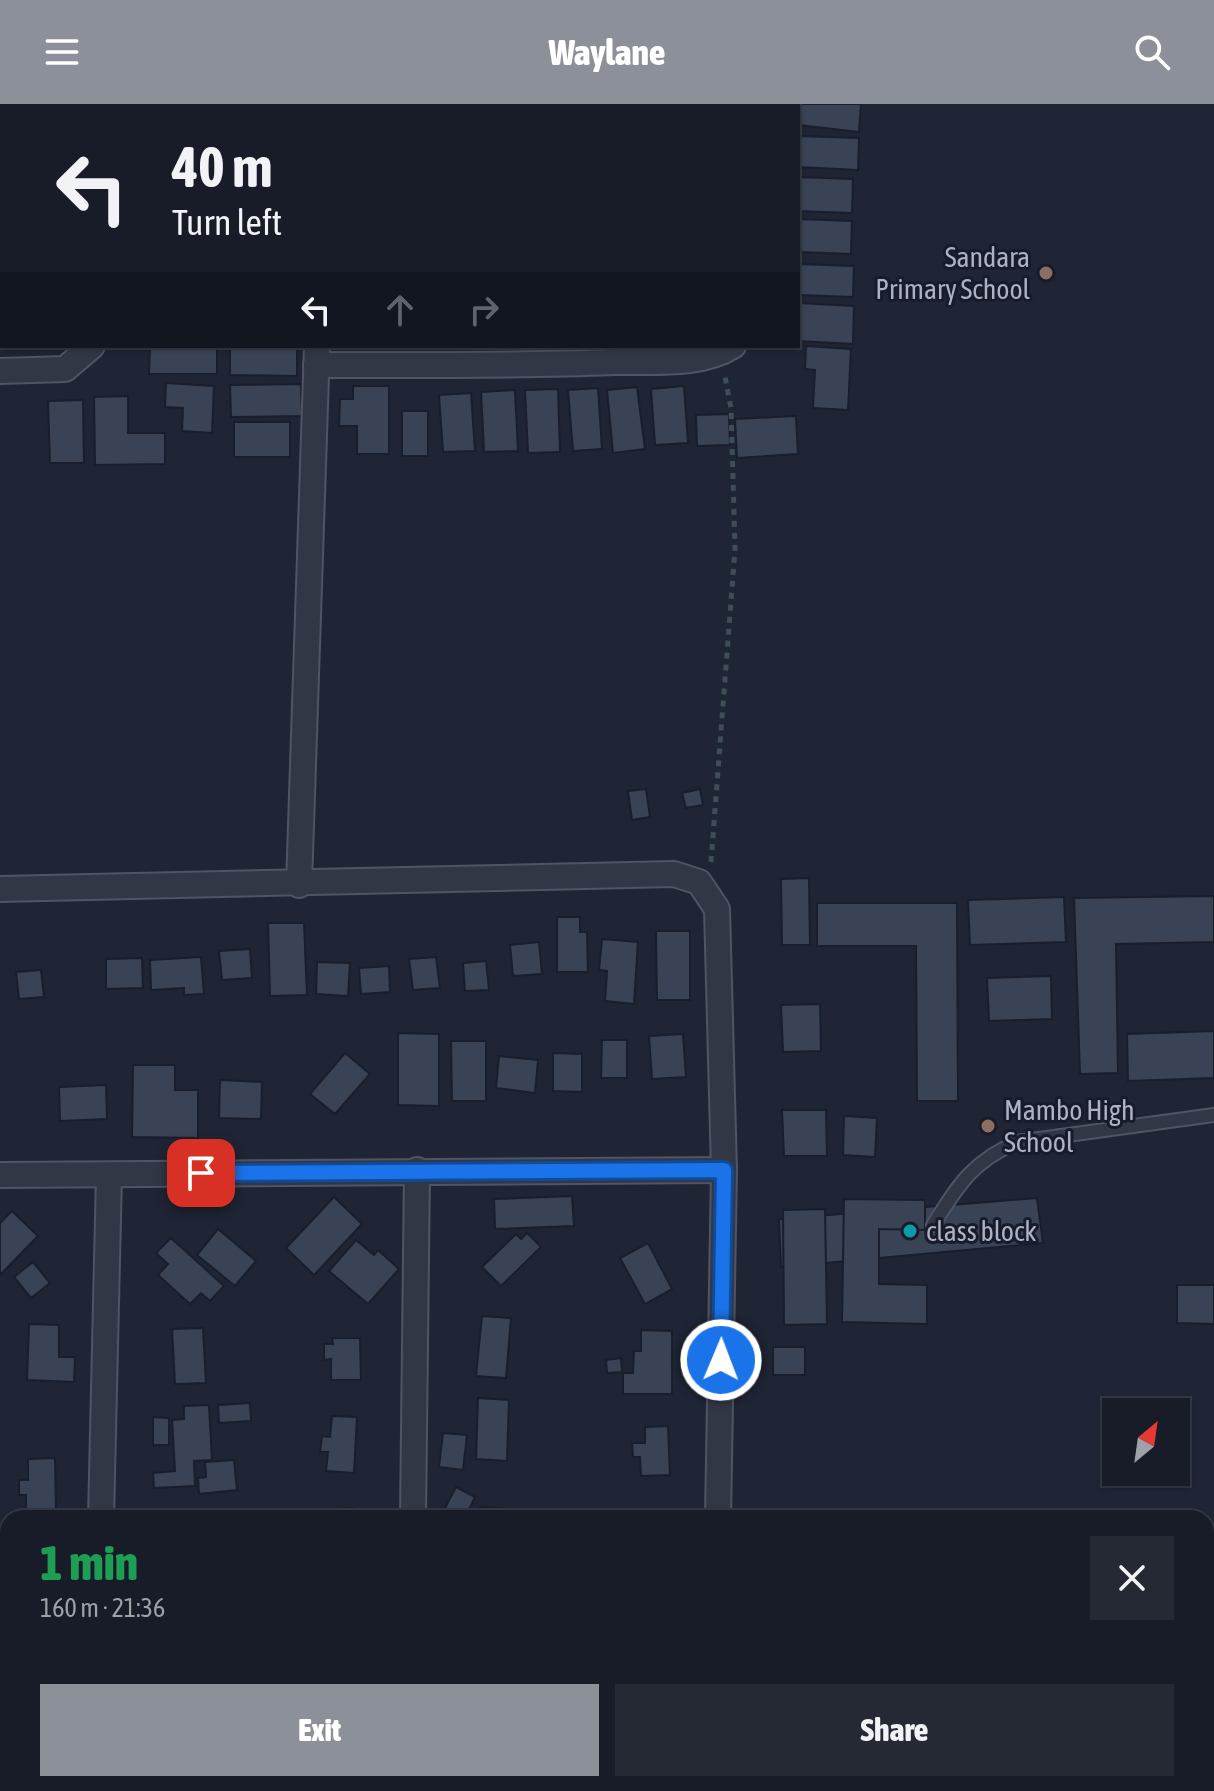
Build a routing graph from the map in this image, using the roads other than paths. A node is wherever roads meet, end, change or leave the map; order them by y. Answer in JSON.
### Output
{"nodes":[{"id":1,"x":90,"y":348,"type":"edge"},
{"id":2,"x":726,"y":351,"type":"edge"},
{"id":3,"x":317,"y":355,"type":"edge"},
{"id":4,"x":536,"y":356,"type":"edge"},
{"id":5,"x":0,"y":371,"type":"edge"},
{"id":6,"x":299,"y":885,"type":"junction"},
{"id":7,"x":0,"y":889,"type":"edge"},
{"id":8,"x":1214,"y":1115,"type":"edge"},
{"id":9,"x":417,"y":1170,"type":"junction"},
{"id":10,"x":724,"y":1170,"type":"junction"},
{"id":11,"x":0,"y":1175,"type":"edge"},
{"id":12,"x":109,"y":1175,"type":"junction"},
{"id":13,"x":933,"y":1225,"type":"dead end"},
{"id":14,"x":101,"y":1510,"type":"edge"},
{"id":15,"x":413,"y":1510,"type":"edge"},
{"id":16,"x":718,"y":1510,"type":"edge"}],
"edges":[{"from":1,"to":5,"type":"street"},
{"from":2,"to":4,"type":"street"},
{"from":3,"to":4,"type":"street"},
{"from":3,"to":6,"type":"street"},
{"from":6,"to":7,"type":"street"},
{"from":6,"to":10,"type":"street"},
{"from":8,"to":13,"type":"lane"},
{"from":9,"to":10,"type":"street"},
{"from":9,"to":12,"type":"street"},
{"from":9,"to":15,"type":"street"},
{"from":10,"to":16,"type":"street"},
{"from":11,"to":12,"type":"street"},
{"from":12,"to":14,"type":"street"}]}
